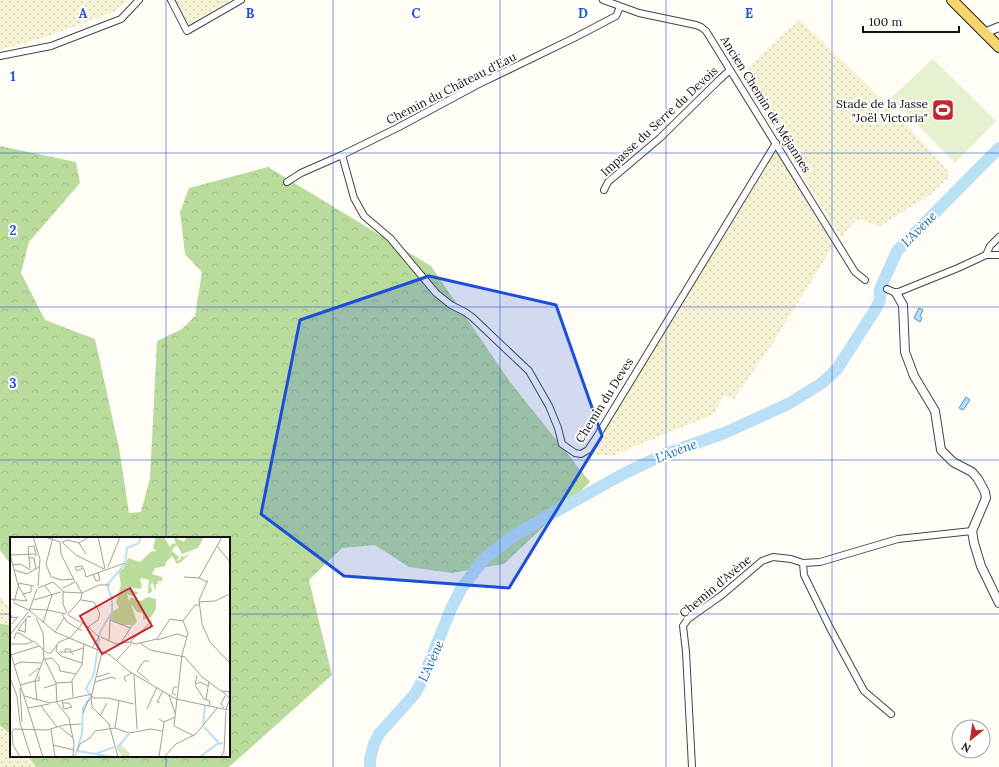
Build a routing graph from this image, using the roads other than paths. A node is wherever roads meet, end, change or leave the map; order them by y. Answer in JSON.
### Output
{"nodes":[{"id":1,"x":139,"y":0,"type":"edge"},
{"id":2,"x":171,"y":0,"type":"edge"},
{"id":3,"x":240,"y":0,"type":"edge"},
{"id":4,"x":603,"y":0,"type":"edge"},
{"id":5,"x":952,"y":0,"type":"edge"},
{"id":6,"x":620,"y":7,"type":"junction"},
{"id":7,"x":999,"y":27,"type":"edge"},
{"id":8,"x":984,"y":33,"type":"junction"},
{"id":9,"x":999,"y":48,"type":"edge"},
{"id":10,"x":0,"y":56,"type":"edge"},
{"id":11,"x":730,"y":70,"type":"junction"},
{"id":12,"x":776,"y":143,"type":"junction"},
{"id":13,"x":342,"y":156,"type":"junction"},
{"id":14,"x":287,"y":182,"type":"dead end"},
{"id":15,"x":604,"y":190,"type":"dead end"},
{"id":16,"x":999,"y":237,"type":"edge"},
{"id":17,"x":986,"y":255,"type":"junction"},
{"id":18,"x":999,"y":255,"type":"edge"},
{"id":19,"x":865,"y":280,"type":"dead end"},
{"id":20,"x":887,"y":289,"type":"dead end"},
{"id":21,"x":896,"y":293,"type":"junction"},
{"id":22,"x":972,"y":531,"type":"junction"},
{"id":23,"x":803,"y":563,"type":"junction"},
{"id":24,"x":999,"y":603,"type":"edge"},
{"id":25,"x":891,"y":714,"type":"dead end"},
{"id":26,"x":692,"y":767,"type":"edge"}],
"edges":[{"from":1,"to":10,"type":"street"},
{"from":2,"to":3,"type":"street"},
{"from":4,"to":6,"type":"street","name":"Ancien Chemin de Méjannes"},
{"from":5,"to":8,"type":"main road"},
{"from":6,"to":11,"type":"street","name":"Ancien Chemin de Méjannes"},
{"from":6,"to":13,"type":"street","name":"Chemin du Château d'Eau"},
{"from":7,"to":8,"type":"street"},
{"from":8,"to":9,"type":"main road"},
{"from":11,"to":12,"type":"street","name":"Ancien Chemin de Méjannes"},
{"from":11,"to":15,"type":"street","name":"Impasse du Serre du Devois"},
{"from":12,"to":13,"type":"street","name":"Chemin du Deves"},
{"from":12,"to":19,"type":"street","name":"Ancien Chemin de Méjannes"},
{"from":13,"to":14,"type":"street","name":"Chemin du Château d'Eau"},
{"from":16,"to":17,"type":"street"},
{"from":17,"to":18,"type":"street"},
{"from":17,"to":21,"type":"street"},
{"from":20,"to":21,"type":"street"},
{"from":21,"to":22,"type":"street"},
{"from":22,"to":23,"type":"street","name":"Chemin d'Avène"},
{"from":22,"to":24,"type":"street"},
{"from":23,"to":25,"type":"street"},
{"from":23,"to":26,"type":"street","name":"Chemin d'Avène"}]}
